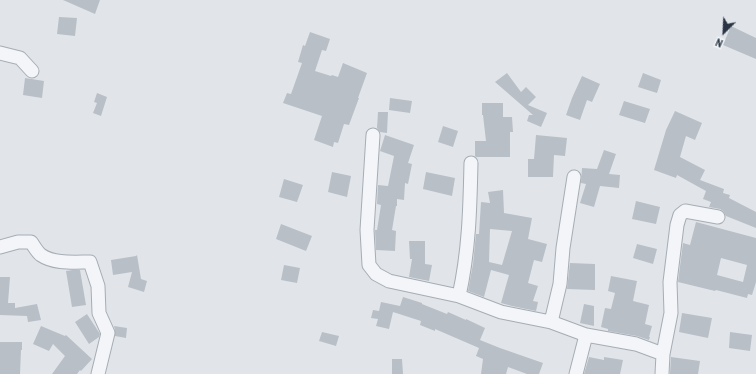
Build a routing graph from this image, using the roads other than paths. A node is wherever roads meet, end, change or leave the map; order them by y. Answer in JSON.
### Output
{"nodes":[{"id":1,"x":0,"y":53,"type":"edge"},
{"id":2,"x":32,"y":71,"type":"dead end"},
{"id":3,"x":373,"y":135,"type":"dead end"},
{"id":4,"x":471,"y":163,"type":"dead end"},
{"id":5,"x":574,"y":177,"type":"dead end"},
{"id":6,"x":718,"y":217,"type":"dead end"},
{"id":7,"x":0,"y":247,"type":"edge"},
{"id":8,"x":459,"y":296,"type":"junction"},
{"id":9,"x":551,"y":322,"type":"junction"},
{"id":10,"x":586,"y":335,"type":"junction"},
{"id":11,"x":663,"y":354,"type":"junction"},
{"id":12,"x":98,"y":374,"type":"edge"},
{"id":13,"x":576,"y":374,"type":"edge"},
{"id":14,"x":662,"y":374,"type":"edge"}],
"edges":[{"from":1,"to":2,"type":"street"},
{"from":3,"to":8,"type":"street"},
{"from":4,"to":8,"type":"street"},
{"from":5,"to":9,"type":"street"},
{"from":6,"to":11,"type":"street"},
{"from":7,"to":12,"type":"street"},
{"from":8,"to":9,"type":"street"},
{"from":9,"to":10,"type":"street"},
{"from":10,"to":11,"type":"street"},
{"from":10,"to":13,"type":"street"},
{"from":11,"to":14,"type":"street"}]}
